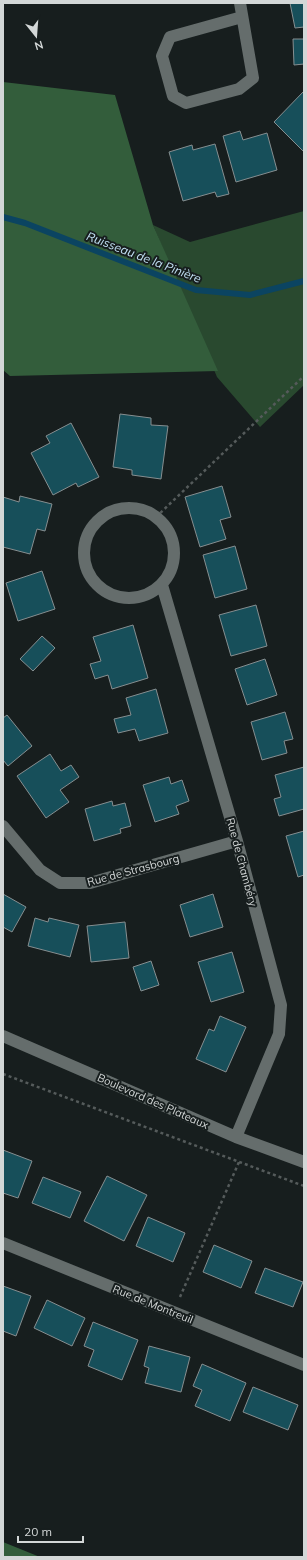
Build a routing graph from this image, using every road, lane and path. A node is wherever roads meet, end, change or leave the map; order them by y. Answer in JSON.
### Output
{"nodes":[{"id":1,"x":240,"y":3,"type":"edge"},
{"id":2,"x":242,"y":17,"type":"junction"},
{"id":3,"x":304,"y":376,"type":"edge"},
{"id":4,"x":156,"y":517,"type":"junction"},
{"id":5,"x":162,"y":585,"type":"junction"},
{"id":6,"x":3,"y":826,"type":"edge"},
{"id":7,"x":237,"y":841,"type":"junction"},
{"id":8,"x":3,"y":1036,"type":"edge"},
{"id":9,"x":3,"y":1074,"type":"edge"},
{"id":10,"x":236,"y":1137,"type":"junction"},
{"id":11,"x":239,"y":1162,"type":"junction"},
{"id":12,"x":304,"y":1162,"type":"edge"},
{"id":13,"x":304,"y":1186,"type":"edge"},
{"id":14,"x":3,"y":1243,"type":"edge"},
{"id":15,"x":174,"y":1312,"type":"junction"},
{"id":16,"x":304,"y":1365,"type":"edge"}],
"edges":[{"from":1,"to":2,"type":"street"},
{"from":2,"to":2,"type":"street"},
{"from":3,"to":4,"type":"path"},
{"from":4,"to":5,"type":"street"},
{"from":4,"to":5,"type":"street"},
{"from":5,"to":7,"type":"street","name":"Rue de Chambéry"},
{"from":6,"to":7,"type":"street","name":"Rue de Strasbourg"},
{"from":7,"to":10,"type":"street","name":"Rue de Chambéry"},
{"from":8,"to":10,"type":"street","name":"Boulevard des Plateaux"},
{"from":9,"to":11,"type":"path"},
{"from":10,"to":12,"type":"street","name":"Boulevard des Plateaux"},
{"from":11,"to":13,"type":"path"},
{"from":11,"to":15,"type":"path"},
{"from":14,"to":15,"type":"street","name":"Rue de Montreuil"},
{"from":15,"to":16,"type":"street","name":"Rue de Montreuil"}]}
